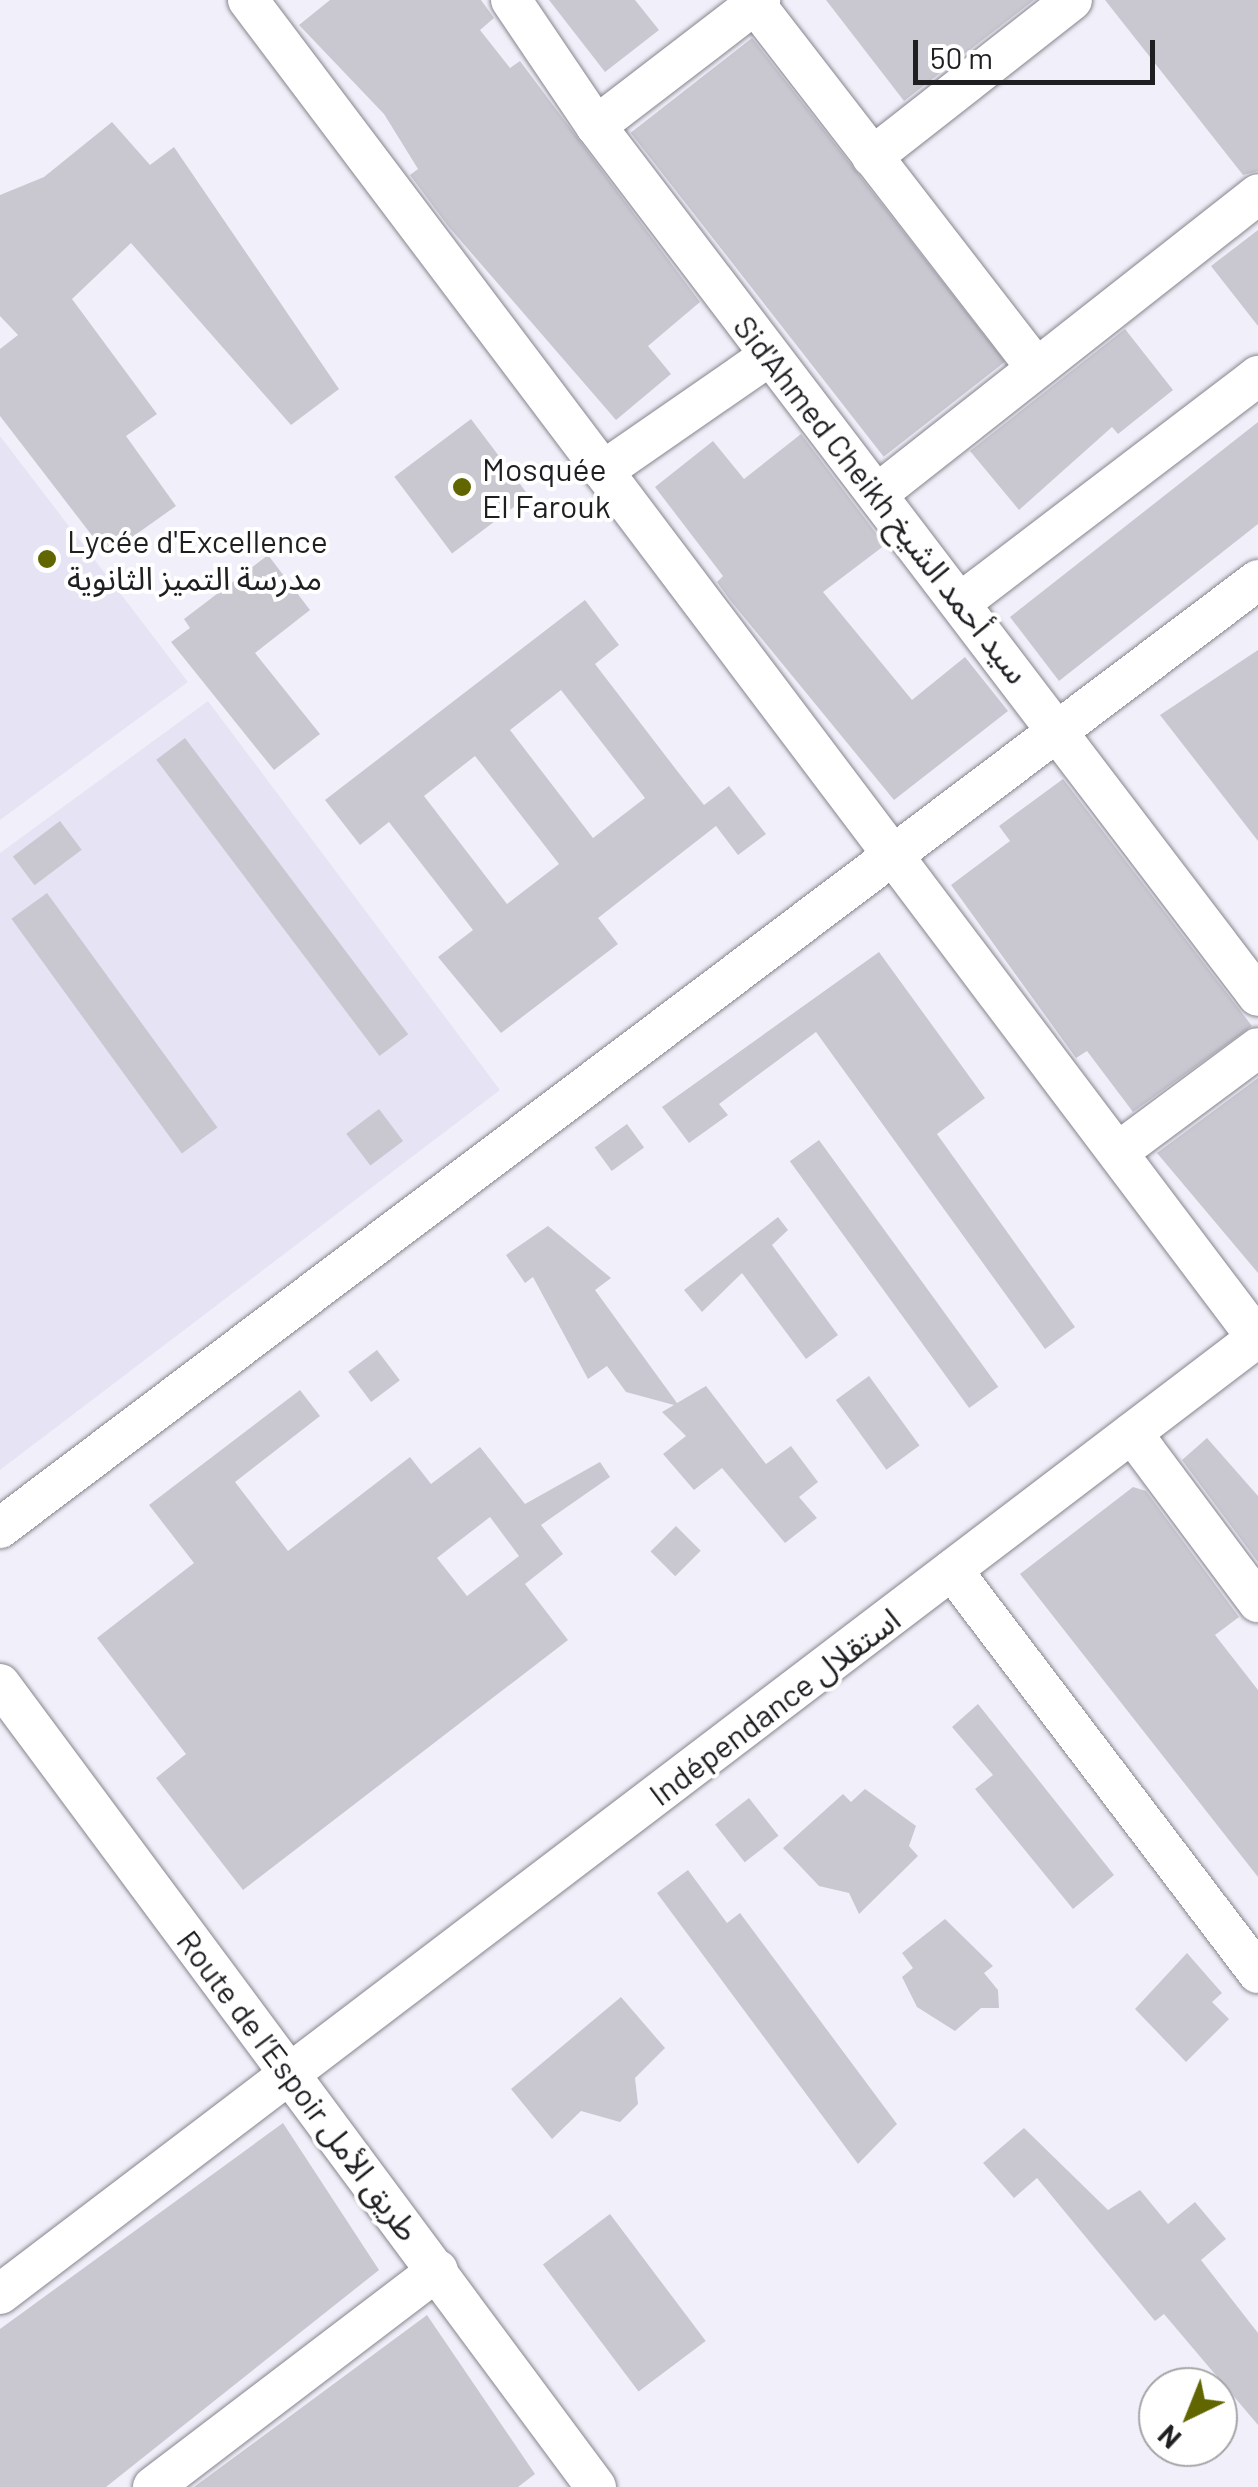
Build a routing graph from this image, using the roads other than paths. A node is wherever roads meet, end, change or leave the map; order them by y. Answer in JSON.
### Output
{"nodes":[{"id":1,"x":248,"y":0,"type":"edge"},
{"id":2,"x":510,"y":0,"type":"edge"},
{"id":3,"x":1072,"y":0,"type":"edge"},
{"id":4,"x":757,"y":2,"type":"edge"},
{"id":5,"x":596,"y":126,"type":"junction"},
{"id":6,"x":872,"y":156,"type":"junction"},
{"id":7,"x":1258,"y":194,"type":"edge"},
{"id":8,"x":770,"y":356,"type":"junction"},
{"id":9,"x":1036,"y":368,"type":"junction"},
{"id":10,"x":1258,"y":376,"type":"edge"},
{"id":11,"x":604,"y":471,"type":"junction"},
{"id":12,"x":881,"y":491,"type":"junction"},
{"id":13,"x":1258,"y":580,"type":"edge"},
{"id":14,"x":964,"y":600,"type":"junction"},
{"id":15,"x":1061,"y":730,"type":"junction"},
{"id":16,"x":894,"y":850,"type":"junction"},
{"id":17,"x":1258,"y":996,"type":"edge"},
{"id":18,"x":1258,"y":1048,"type":"edge"},
{"id":19,"x":1118,"y":1152,"type":"junction"},
{"id":20,"x":1258,"y":1337,"type":"edge"},
{"id":21,"x":1132,"y":1433,"type":"junction"},
{"id":22,"x":0,"y":1528,"type":"edge"},
{"id":23,"x":952,"y":1570,"type":"junction"},
{"id":24,"x":1258,"y":1602,"type":"edge"},
{"id":25,"x":0,"y":1684,"type":"edge"},
{"id":26,"x":1258,"y":1973,"type":"edge"},
{"id":27,"x":290,"y":2074,"type":"junction"},
{"id":28,"x":438,"y":2270,"type":"junction"},
{"id":29,"x":0,"y":2294,"type":"edge"},
{"id":30,"x":585,"y":2483,"type":"edge"},
{"id":31,"x":153,"y":2487,"type":"edge"}],
"edges":[{"from":1,"to":11,"type":"street"},
{"from":2,"to":5,"type":"street","name":"Sid'Ahmed Cheikh سيد أحمد الشيخ"},
{"from":3,"to":6,"type":"street"},
{"from":4,"to":5,"type":"street"},
{"from":4,"to":6,"type":"street"},
{"from":5,"to":8,"type":"street","name":"Sid'Ahmed Cheikh سيد أحمد الشيخ"},
{"from":6,"to":9,"type":"street"},
{"from":7,"to":9,"type":"street"},
{"from":8,"to":11,"type":"street"},
{"from":8,"to":12,"type":"street","name":"Sid'Ahmed Cheikh سيد أحمد الشيخ"},
{"from":9,"to":12,"type":"street"},
{"from":10,"to":14,"type":"street"},
{"from":11,"to":16,"type":"street"},
{"from":12,"to":14,"type":"street","name":"Sid'Ahmed Cheikh سيد أحمد الشيخ"},
{"from":13,"to":15,"type":"street"},
{"from":14,"to":15,"type":"street","name":"Sid'Ahmed Cheikh سيد أحمد الشيخ"},
{"from":15,"to":16,"type":"street"},
{"from":15,"to":17,"type":"street","name":"Sid'Ahmed Cheikh سيد أحمد الشيخ"},
{"from":16,"to":19,"type":"street"},
{"from":16,"to":22,"type":"street"},
{"from":18,"to":19,"type":"street"},
{"from":19,"to":20,"type":"street"},
{"from":20,"to":21,"type":"street","name":"Indépendance استقلال"},
{"from":21,"to":23,"type":"street","name":"Indépendance استقلال"},
{"from":21,"to":24,"type":"street"},
{"from":23,"to":26,"type":"street"},
{"from":23,"to":27,"type":"street","name":"Indépendance استقلال"},
{"from":25,"to":27,"type":"street","name":"Route de l’Espoir طريق الأمل"},
{"from":27,"to":28,"type":"street","name":"Route de l’Espoir طريق الأمل"},
{"from":27,"to":29,"type":"street","name":"Indépendance استقلال"},
{"from":28,"to":30,"type":"street","name":"Route de l’Espoir طريق الأمل"},
{"from":28,"to":31,"type":"street"}]}
